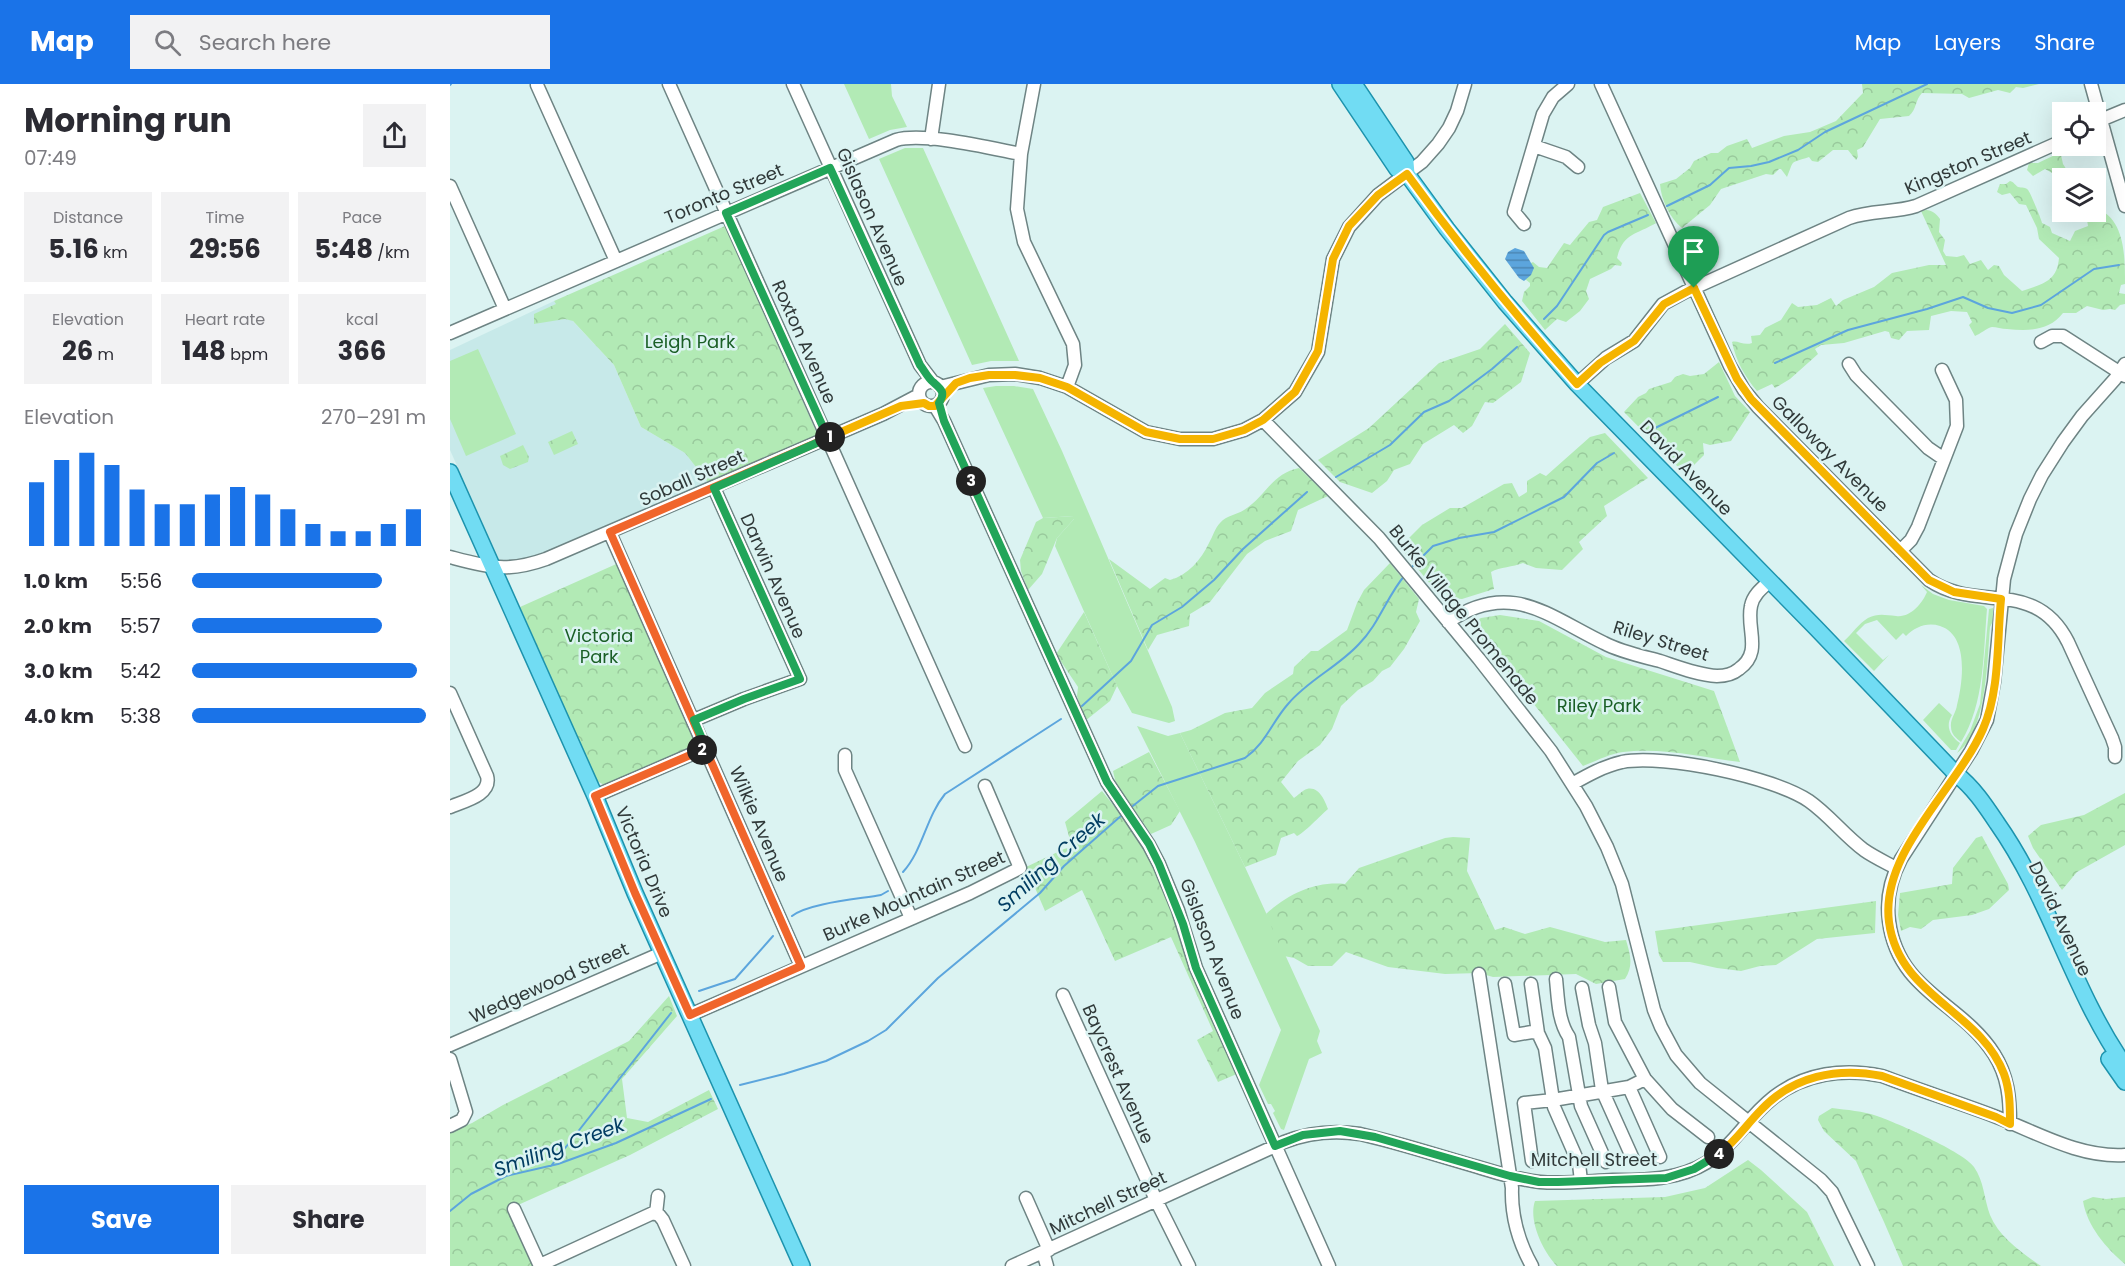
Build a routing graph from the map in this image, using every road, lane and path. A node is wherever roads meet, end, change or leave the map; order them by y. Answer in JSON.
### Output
{"nodes":[{"id":1,"x":669,"y":84,"type":"edge"},
{"id":2,"x":793,"y":84,"type":"edge"},
{"id":3,"x":939,"y":84,"type":"edge"},
{"id":4,"x":1034,"y":84,"type":"edge"},
{"id":5,"x":1340,"y":84,"type":"edge"},
{"id":6,"x":1353,"y":84,"type":"edge"},
{"id":7,"x":1465,"y":84,"type":"edge"},
{"id":8,"x":1568,"y":84,"type":"edge"},
{"id":9,"x":1601,"y":84,"type":"edge"},
{"id":10,"x":2091,"y":84,"type":"edge"},
{"id":11,"x":537,"y":85,"type":"edge"},
{"id":12,"x":2094,"y":102,"type":"edge"},
{"id":13,"x":2125,"y":110,"type":"edge"},
{"id":14,"x":2106,"y":118,"type":"edge"},
{"id":15,"x":931,"y":139,"type":"junction"},
{"id":16,"x":2052,"y":145,"type":"edge"},
{"id":17,"x":1534,"y":146,"type":"junction"},
{"id":18,"x":2106,"y":146,"type":"edge"},
{"id":19,"x":1021,"y":154,"type":"junction"},
{"id":20,"x":830,"y":168,"type":"junction"},
{"id":21,"x":1578,"y":168,"type":"dead end"},
{"id":22,"x":1407,"y":174,"type":"junction"},
{"id":23,"x":450,"y":186,"type":"edge"},
{"id":24,"x":2125,"y":206,"type":"edge"},
{"id":25,"x":726,"y":213,"type":"junction"},
{"id":26,"x":1524,"y":224,"type":"dead end"},
{"id":27,"x":616,"y":261,"type":"junction"},
{"id":28,"x":1694,"y":288,"type":"junction"},
{"id":29,"x":505,"y":309,"type":"junction"},
{"id":30,"x":450,"y":333,"type":"edge"},
{"id":31,"x":2041,"y":342,"type":"dead end"},
{"id":32,"x":1849,"y":364,"type":"dead end"},
{"id":33,"x":1941,"y":370,"type":"dead end"},
{"id":34,"x":2123,"y":371,"type":"edge"},
{"id":35,"x":1577,"y":384,"type":"junction"},
{"id":36,"x":1067,"y":387,"type":"junction"},
{"id":37,"x":932,"y":395,"type":"junction"},
{"id":38,"x":1263,"y":420,"type":"junction"},
{"id":39,"x":828,"y":438,"type":"junction"},
{"id":40,"x":1944,"y":459,"type":"junction"},
{"id":41,"x":450,"y":472,"type":"edge"},
{"id":42,"x":714,"y":488,"type":"junction"},
{"id":43,"x":610,"y":532,"type":"junction"},
{"id":44,"x":1900,"y":551,"type":"junction"},
{"id":45,"x":450,"y":557,"type":"edge"},
{"id":46,"x":493,"y":568,"type":"junction"},
{"id":47,"x":1770,"y":581,"type":"junction"},
{"id":48,"x":2001,"y":599,"type":"junction"},
{"id":49,"x":1448,"y":622,"type":"junction"},
{"id":50,"x":450,"y":693,"type":"edge"},
{"id":51,"x":694,"y":720,"type":"junction"},
{"id":52,"x":965,"y":746,"type":"dead end"},
{"id":53,"x":706,"y":748,"type":"junction"},
{"id":54,"x":845,"y":755,"type":"dead end"},
{"id":55,"x":2115,"y":758,"type":"dead end"},
{"id":56,"x":1956,"y":774,"type":"junction"},
{"id":57,"x":1572,"y":784,"type":"junction"},
{"id":58,"x":985,"y":786,"type":"dead end"},
{"id":59,"x":595,"y":796,"type":"junction"},
{"id":60,"x":450,"y":807,"type":"edge"},
{"id":61,"x":1896,"y":868,"type":"junction"},
{"id":62,"x":911,"y":918,"type":"junction"},
{"id":63,"x":662,"y":953,"type":"junction"},
{"id":64,"x":801,"y":966,"type":"junction"},
{"id":65,"x":1479,"y":974,"type":"dead end"},
{"id":66,"x":1556,"y":979,"type":"dead end"},
{"id":67,"x":1505,"y":984,"type":"dead end"},
{"id":68,"x":1531,"y":984,"type":"dead end"},
{"id":69,"x":1609,"y":987,"type":"dead end"},
{"id":70,"x":1582,"y":988,"type":"dead end"},
{"id":71,"x":1062,"y":995,"type":"dead end"},
{"id":72,"x":690,"y":1015,"type":"junction"},
{"id":73,"x":1538,"y":1033,"type":"junction"},
{"id":74,"x":450,"y":1045,"type":"edge"},
{"id":75,"x":450,"y":1059,"type":"edge"},
{"id":76,"x":2125,"y":1066,"type":"edge"},
{"id":77,"x":1645,"y":1079,"type":"junction"},
{"id":78,"x":2125,"y":1082,"type":"edge"},
{"id":79,"x":1629,"y":1087,"type":"junction"},
{"id":80,"x":1602,"y":1090,"type":"junction"},
{"id":81,"x":1578,"y":1095,"type":"junction"},
{"id":82,"x":1553,"y":1100,"type":"junction"},
{"id":83,"x":1750,"y":1122,"type":"junction"},
{"id":84,"x":2010,"y":1124,"type":"junction"},
{"id":85,"x":450,"y":1126,"type":"edge"},
{"id":86,"x":1708,"y":1137,"type":"dead end"},
{"id":87,"x":1275,"y":1146,"type":"junction"},
{"id":88,"x":2125,"y":1155,"type":"edge"},
{"id":89,"x":1660,"y":1157,"type":"dead end"},
{"id":90,"x":1632,"y":1159,"type":"dead end"},
{"id":91,"x":1532,"y":1161,"type":"dead end"},
{"id":92,"x":1606,"y":1162,"type":"dead end"},
{"id":93,"x":1510,"y":1176,"type":"junction"},
{"id":94,"x":1581,"y":1181,"type":"junction"},
{"id":95,"x":658,"y":1196,"type":"dead end"},
{"id":96,"x":1026,"y":1198,"type":"dead end"},
{"id":97,"x":1156,"y":1200,"type":"junction"},
{"id":98,"x":514,"y":1209,"type":"dead end"},
{"id":99,"x":656,"y":1214,"type":"junction"},
{"id":100,"x":1046,"y":1251,"type":"junction"},
{"id":101,"x":540,"y":1266,"type":"edge"},
{"id":102,"x":684,"y":1266,"type":"edge"},
{"id":103,"x":802,"y":1266,"type":"edge"},
{"id":104,"x":1012,"y":1266,"type":"edge"},
{"id":105,"x":1047,"y":1266,"type":"edge"},
{"id":106,"x":1189,"y":1266,"type":"edge"},
{"id":107,"x":1329,"y":1266,"type":"edge"},
{"id":108,"x":1532,"y":1266,"type":"edge"},
{"id":109,"x":1868,"y":1266,"type":"edge"}],
"edges":[{"from":1,"to":25,"type":"street","name":"Roxton Avenue"},
{"from":2,"to":20,"type":"street","name":"Gislason Avenue"},
{"from":3,"to":15,"type":"street"},
{"from":4,"to":19,"type":"street"},
{"from":5,"to":22,"type":"main road","name":"David Avenue"},
{"from":6,"to":22,"type":"main road","name":"David Avenue"},
{"from":7,"to":22,"type":"street","name":"Soball Street"},
{"from":8,"to":17,"type":"street"},
{"from":9,"to":28,"type":"street","name":"Galloway Avenue"},
{"from":10,"to":12,"type":"street"},
{"from":11,"to":27,"type":"street"},
{"from":13,"to":14,"type":"street"},
{"from":15,"to":19,"type":"street","name":"Toronto Street"},
{"from":15,"to":20,"type":"street","name":"Toronto Street"},
{"from":16,"to":28,"type":"street","name":"Kingston Street"},
{"from":17,"to":21,"type":"street"},
{"from":17,"to":26,"type":"street"},
{"from":18,"to":24,"type":"street"},
{"from":19,"to":36,"type":"street"},
{"from":20,"to":25,"type":"street","name":"Toronto Street"},
{"from":20,"to":37,"type":"street","name":"Gislason Avenue"},
{"from":22,"to":35,"type":"main road","name":"David Avenue"},
{"from":22,"to":38,"type":"street","name":"Soball Street"},
{"from":23,"to":29,"type":"street"},
{"from":25,"to":27,"type":"street","name":"Toronto Street"},
{"from":25,"to":39,"type":"street","name":"Roxton Avenue"},
{"from":27,"to":29,"type":"street","name":"Toronto Street"},
{"from":28,"to":35,"type":"street","name":"Kingston Street"},
{"from":28,"to":44,"type":"street","name":"Galloway Avenue"},
{"from":29,"to":30,"type":"street","name":"Toronto Street"},
{"from":31,"to":34,"type":"street"},
{"from":32,"to":40,"type":"street"},
{"from":33,"to":40,"type":"street"},
{"from":34,"to":48,"type":"street"},
{"from":35,"to":47,"type":"main road","name":"David Avenue"},
{"from":36,"to":37,"type":"street","name":"Soball Street"},
{"from":36,"to":38,"type":"street","name":"Soball Street"},
{"from":37,"to":39,"type":"street","name":"Soball Street"},
{"from":37,"to":87,"type":"street","name":"Gislason Avenue"},
{"from":38,"to":49,"type":"street","name":"Burke Village Promenade"},
{"from":39,"to":42,"type":"street","name":"Soball Street"},
{"from":39,"to":52,"type":"street","name":"Roxton Avenue"},
{"from":40,"to":44,"type":"street"},
{"from":41,"to":46,"type":"main road","name":"Victoria Drive"},
{"from":42,"to":43,"type":"street","name":"Soball Street"},
{"from":42,"to":51,"type":"street","name":"Darwin Avenue"},
{"from":43,"to":46,"type":"street","name":"Soball Street"},
{"from":43,"to":51,"type":"street","name":"Wilkie Avenue"},
{"from":44,"to":48,"type":"street","name":"Galloway Avenue"},
{"from":45,"to":46,"type":"street","name":"Soball Street"},
{"from":46,"to":59,"type":"main road","name":"Victoria Drive"},
{"from":47,"to":49,"type":"street","name":"Riley Street"},
{"from":47,"to":56,"type":"main road","name":"David Avenue"},
{"from":48,"to":55,"type":"street","name":"Galloway Avenue"},
{"from":48,"to":56,"type":"street"},
{"from":49,"to":57,"type":"street","name":"Burke Village Promenade"},
{"from":50,"to":60,"type":"street"},
{"from":51,"to":53,"type":"street","name":"Wilkie Avenue"},
{"from":53,"to":59,"type":"street"},
{"from":53,"to":64,"type":"street","name":"Wilkie Avenue"},
{"from":54,"to":62,"type":"street"},
{"from":56,"to":61,"type":"street"},
{"from":56,"to":76,"type":"main road","name":"David Avenue"},
{"from":56,"to":78,"type":"main road","name":"David Avenue"},
{"from":57,"to":61,"type":"street"},
{"from":57,"to":83,"type":"street","name":"Burke Village Promenade"},
{"from":58,"to":62,"type":"street","name":"Burke Mountain Street"},
{"from":59,"to":63,"type":"main road","name":"Victoria Drive"},
{"from":61,"to":84,"type":"street"},
{"from":62,"to":64,"type":"street","name":"Burke Mountain Street"},
{"from":63,"to":72,"type":"main road","name":"Victoria Drive"},
{"from":63,"to":74,"type":"street","name":"Wedgewood Street"},
{"from":64,"to":72,"type":"street","name":"Burke Mountain Street"},
{"from":65,"to":93,"type":"street"},
{"from":66,"to":81,"type":"street"},
{"from":67,"to":73,"type":"street"},
{"from":68,"to":73,"type":"street"},
{"from":69,"to":77,"type":"street"},
{"from":70,"to":80,"type":"street"},
{"from":71,"to":97,"type":"street","name":"Baycrest Avenue"},
{"from":72,"to":103,"type":"main road","name":"Victoria Drive"},
{"from":73,"to":82,"type":"street"},
{"from":75,"to":85,"type":"street"},
{"from":77,"to":79,"type":"street"},
{"from":77,"to":86,"type":"street"},
{"from":79,"to":80,"type":"street"},
{"from":79,"to":89,"type":"street"},
{"from":80,"to":81,"type":"street"},
{"from":80,"to":90,"type":"street"},
{"from":81,"to":82,"type":"street"},
{"from":81,"to":92,"type":"street"},
{"from":82,"to":91,"type":"street"},
{"from":82,"to":94,"type":"street"},
{"from":83,"to":84,"type":"street","name":"Mitchell Street"},
{"from":83,"to":94,"type":"street","name":"Mitchell Street"},
{"from":83,"to":109,"type":"street","name":"Burke Village Promenade"},
{"from":84,"to":88,"type":"street","name":"Mitchell Street"},
{"from":87,"to":93,"type":"street","name":"Mitchell Street"},
{"from":87,"to":97,"type":"street","name":"Mitchell Street"},
{"from":87,"to":107,"type":"street","name":"Gislason Avenue"},
{"from":93,"to":94,"type":"street","name":"Mitchell Street"},
{"from":93,"to":108,"type":"street"},
{"from":95,"to":99,"type":"street"},
{"from":96,"to":100,"type":"street"},
{"from":97,"to":100,"type":"street","name":"Mitchell Street"},
{"from":97,"to":106,"type":"street","name":"Baycrest Avenue"},
{"from":98,"to":101,"type":"street"},
{"from":99,"to":101,"type":"street"},
{"from":99,"to":102,"type":"street"},
{"from":100,"to":104,"type":"street","name":"Mitchell Street"},
{"from":100,"to":105,"type":"street"}]}
